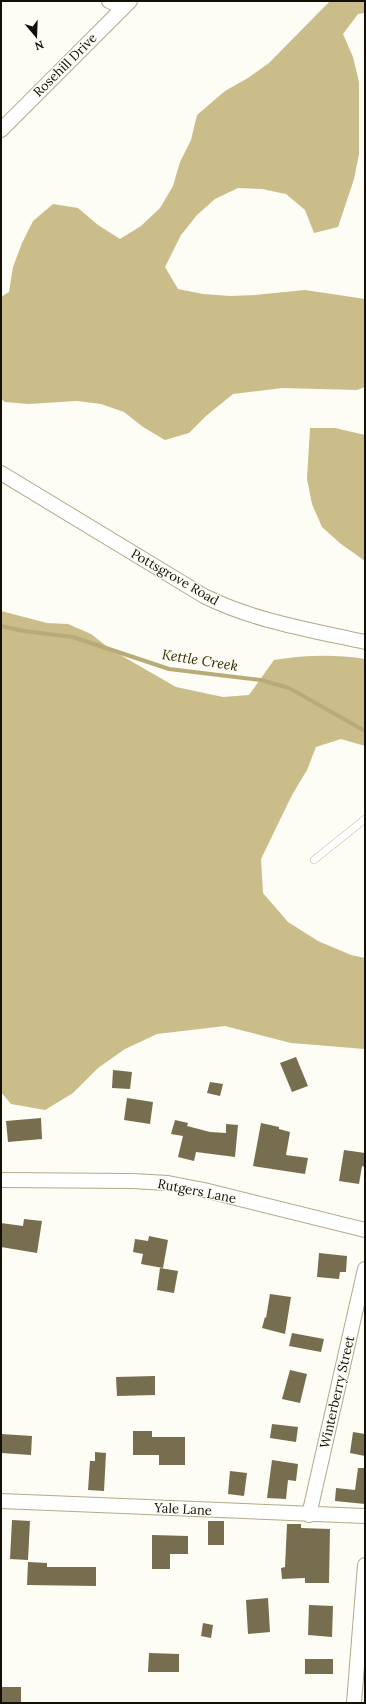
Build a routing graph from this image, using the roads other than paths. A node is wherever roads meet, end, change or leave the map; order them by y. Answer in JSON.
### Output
{"nodes":[{"id":1,"x":109,"y":1,"type":"edge"},
{"id":2,"x":127,"y":4,"type":"edge"},
{"id":3,"x":1,"y":130,"type":"edge"},
{"id":4,"x":1,"y":474,"type":"edge"},
{"id":5,"x":365,"y":642,"type":"edge"},
{"id":6,"x":365,"y":819,"type":"edge"},
{"id":7,"x":314,"y":860,"type":"dead end"},
{"id":8,"x":1,"y":1180,"type":"edge"},
{"id":9,"x":365,"y":1230,"type":"edge"},
{"id":10,"x":365,"y":1269,"type":"edge"},
{"id":11,"x":1,"y":1501,"type":"edge"},
{"id":12,"x":309,"y":1514,"type":"junction"},
{"id":13,"x":365,"y":1516,"type":"edge"},
{"id":14,"x":365,"y":1565,"type":"edge"},
{"id":15,"x":354,"y":1703,"type":"edge"}],
"edges":[{"from":1,"to":2,"type":"street"},
{"from":2,"to":3,"type":"street","name":"Rosehill Drive"},
{"from":4,"to":5,"type":"street","name":"Pottsgrove Road"},
{"from":6,"to":7,"type":"lane"},
{"from":8,"to":9,"type":"street","name":"Rutgers Lane"},
{"from":10,"to":12,"type":"street","name":"Winterberry Street"},
{"from":11,"to":12,"type":"street","name":"Yale Lane"},
{"from":12,"to":13,"type":"street","name":"Yale Lane"},
{"from":14,"to":15,"type":"street"}]}
